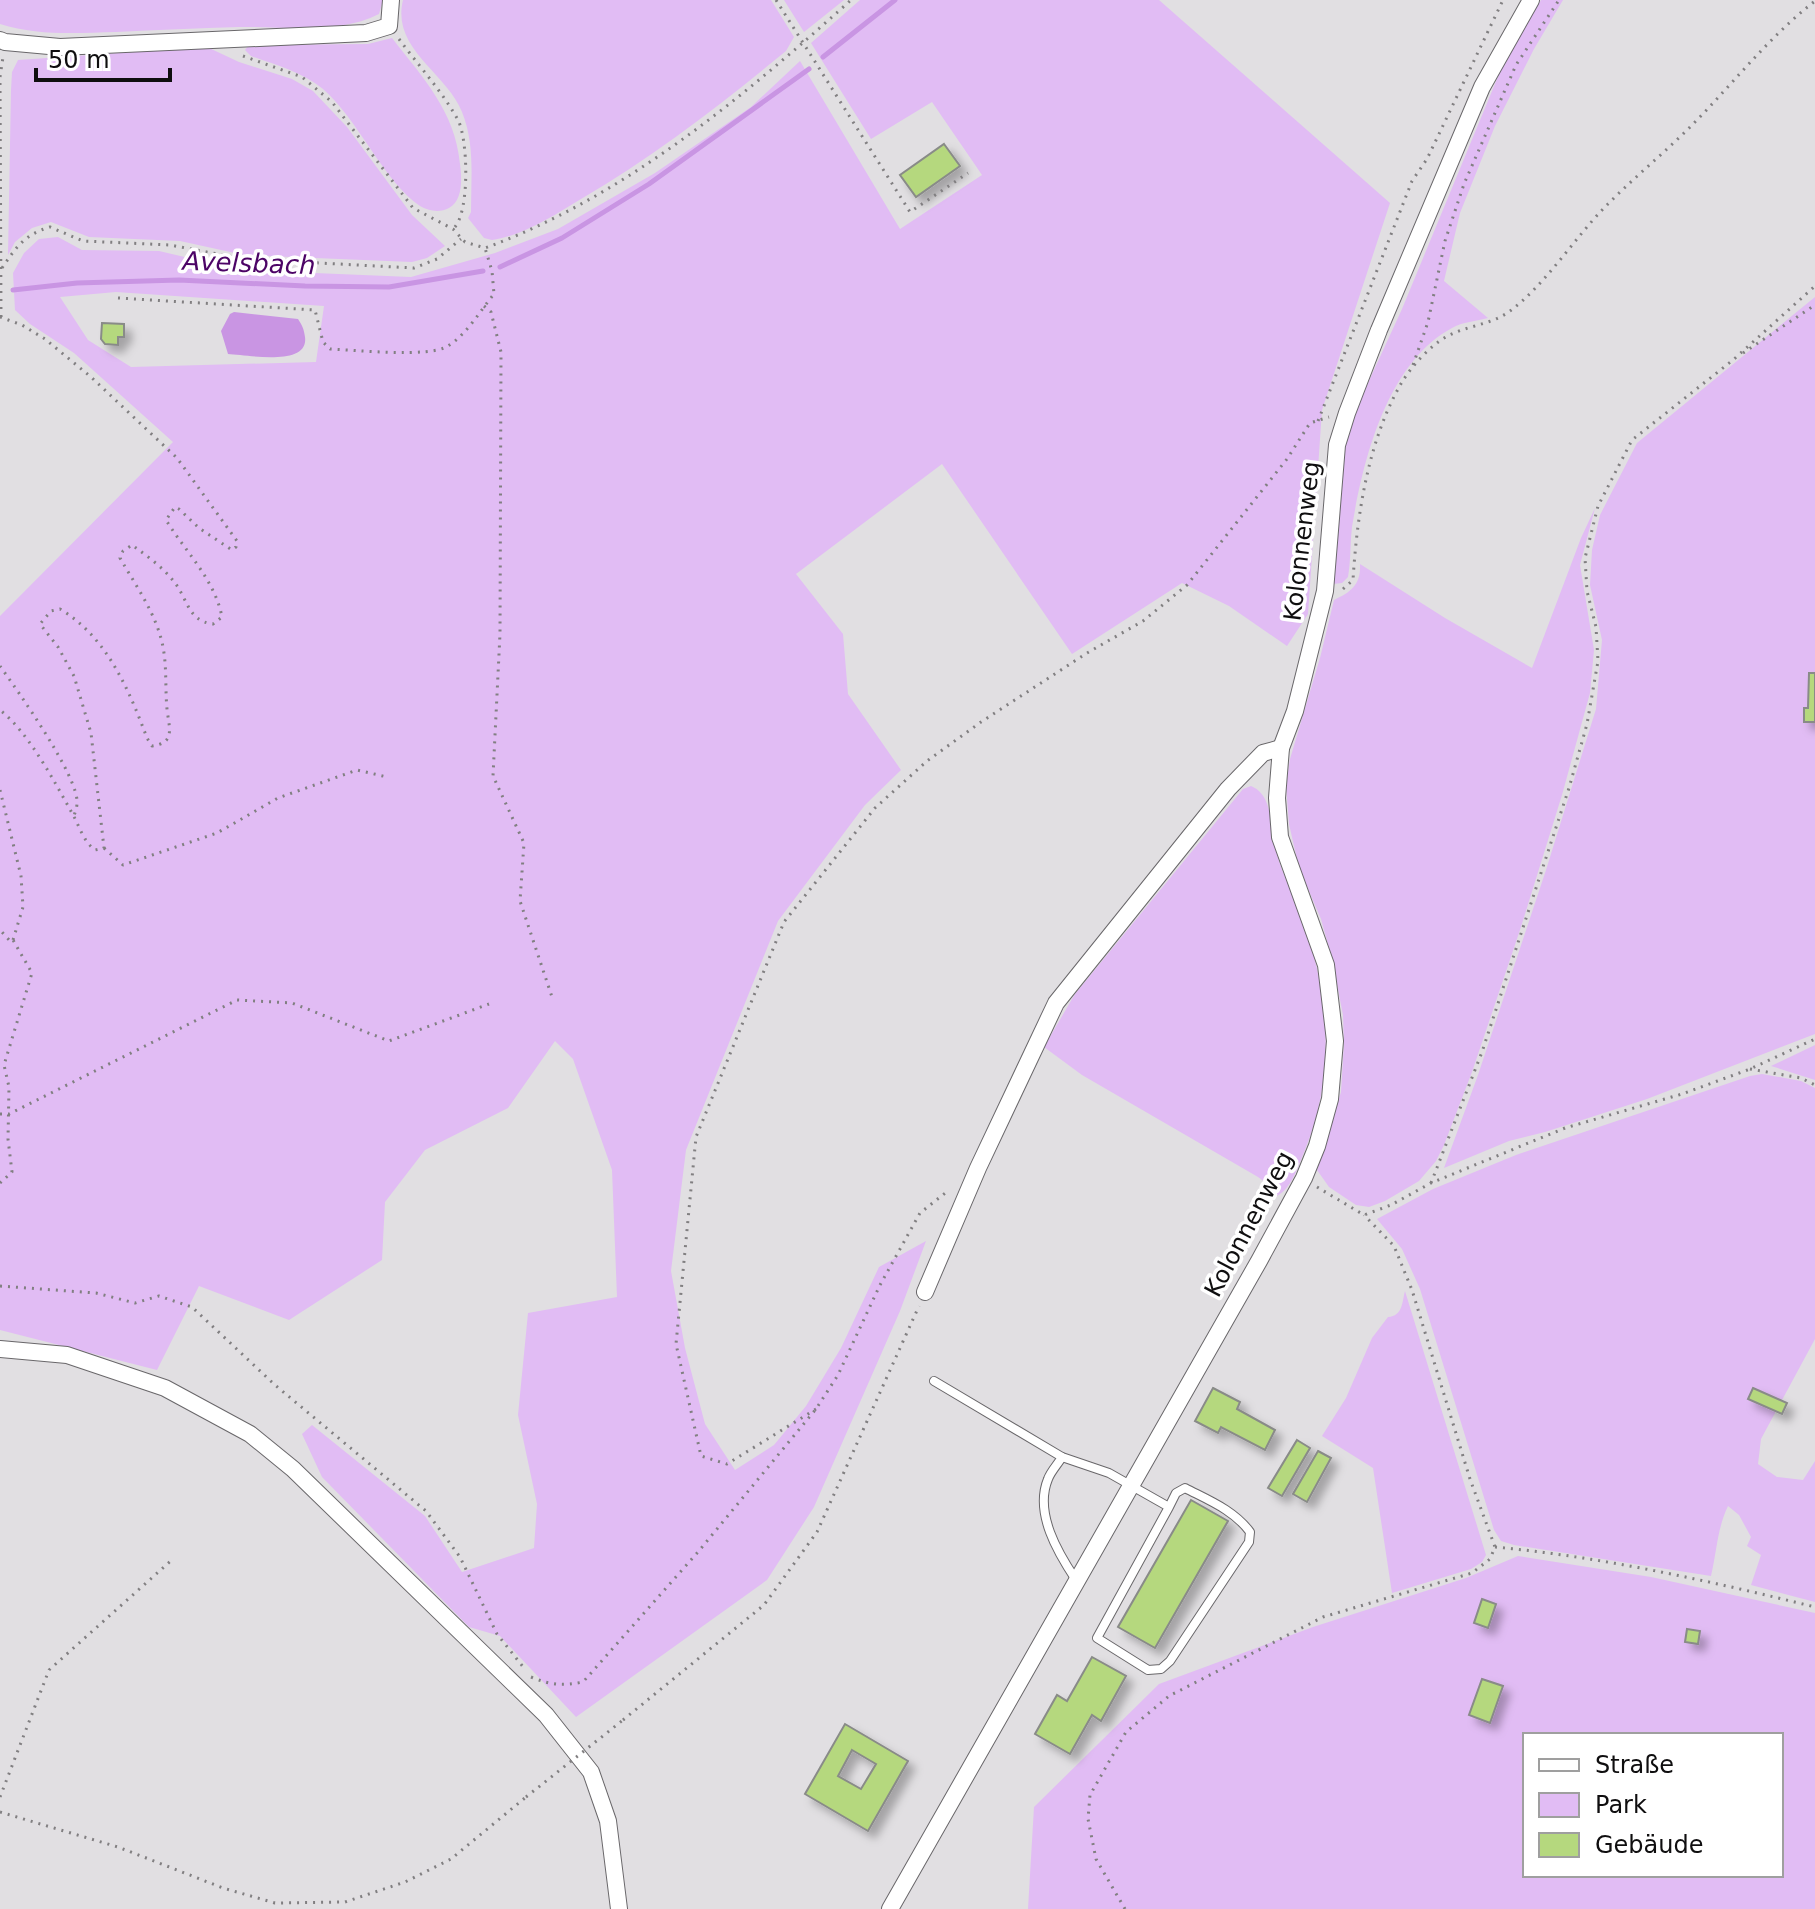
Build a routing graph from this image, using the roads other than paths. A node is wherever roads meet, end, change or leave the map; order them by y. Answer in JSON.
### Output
{"nodes":[{"id":1,"x":391,"y":0,"type":"edge"},
{"id":2,"x":1531,"y":0,"type":"edge"},
{"id":3,"x":2,"y":41,"type":"edge"},
{"id":4,"x":1281,"y":748,"type":"junction"},
{"id":5,"x":925,"y":1292,"type":"road end"},
{"id":6,"x":0,"y":1349,"type":"edge"},
{"id":7,"x":934,"y":1381,"type":"dead end"},
{"id":8,"x":1062,"y":1457,"type":"junction"},
{"id":9,"x":1130,"y":1485,"type":"junction"},
{"id":10,"x":1169,"y":1507,"type":"junction"},
{"id":11,"x":1076,"y":1581,"type":"junction"},
{"id":12,"x":619,"y":1909,"type":"edge"},
{"id":13,"x":890,"y":1909,"type":"edge"}],
"edges":[{"from":1,"to":3,"type":"street"},
{"from":2,"to":4,"type":"street","name":"Kolonnenweg"},
{"from":4,"to":5,"type":"street"},
{"from":4,"to":9,"type":"street","name":"Kolonnenweg"},
{"from":6,"to":12,"type":"street"},
{"from":7,"to":8,"type":"lane"},
{"from":8,"to":9,"type":"lane"},
{"from":8,"to":11,"type":"lane"},
{"from":9,"to":10,"type":"lane"},
{"from":9,"to":11,"type":"street","name":"Kolonnenweg"},
{"from":10,"to":10,"type":"lane"},
{"from":11,"to":13,"type":"street","name":"Kolonnenweg"}]}
